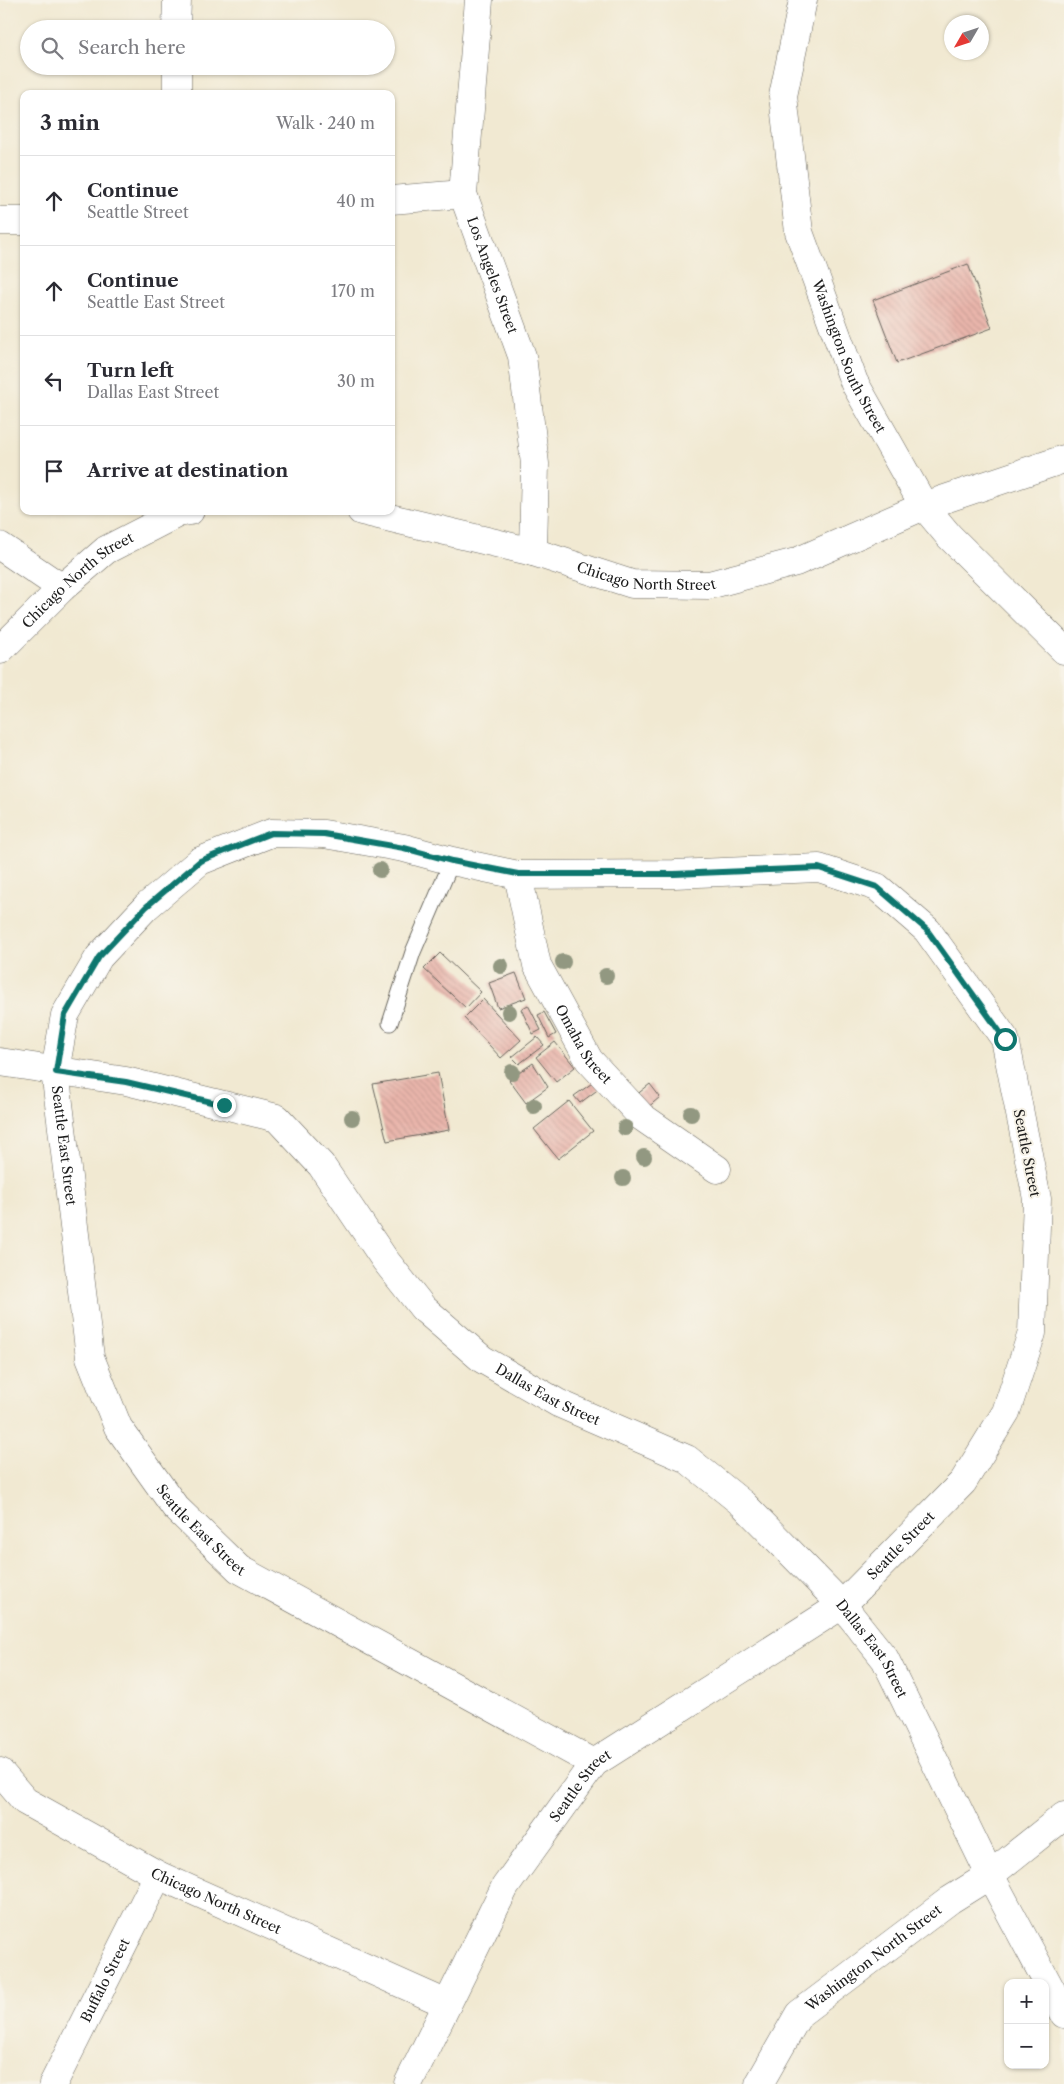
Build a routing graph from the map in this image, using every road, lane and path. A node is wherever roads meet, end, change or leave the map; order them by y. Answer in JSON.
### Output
{"nodes":[{"id":1,"x":177,"y":0,"type":"edge"},
{"id":2,"x":479,"y":0,"type":"edge"},
{"id":3,"x":803,"y":0,"type":"edge"},
{"id":4,"x":176,"y":20,"type":"edge"},
{"id":5,"x":177,"y":75,"type":"edge"},
{"id":6,"x":177,"y":90,"type":"edge"},
{"id":7,"x":464,"y":194,"type":"junction"},
{"id":8,"x":395,"y":200,"type":"edge"},
{"id":9,"x":20,"y":221,"type":"edge"},
{"id":10,"x":0,"y":222,"type":"edge"},
{"id":11,"x":1064,"y":459,"type":"edge"},
{"id":12,"x":924,"y":506,"type":"junction"},
{"id":13,"x":174,"y":515,"type":"edge"},
{"id":14,"x":378,"y":515,"type":"edge"},
{"id":15,"x":0,"y":546,"type":"edge"},
{"id":16,"x":533,"y":552,"type":"junction"},
{"id":17,"x":62,"y":588,"type":"junction"},
{"id":18,"x":0,"y":650,"type":"edge"},
{"id":19,"x":1064,"y":650,"type":"edge"},
{"id":20,"x":452,"y":861,"type":"junction"},
{"id":21,"x":518,"y":874,"type":"junction"},
{"id":22,"x":877,"y":887,"type":"joint"},
{"id":23,"x":390,"y":1024,"type":"dead end"},
{"id":24,"x":0,"y":1062,"type":"edge"},
{"id":25,"x":56,"y":1072,"type":"junction"},
{"id":26,"x":717,"y":1169,"type":"dead end"},
{"id":27,"x":842,"y":1605,"type":"junction"},
{"id":28,"x":594,"y":1763,"type":"junction"},
{"id":29,"x":0,"y":1772,"type":"edge"},
{"id":30,"x":1064,"y":1816,"type":"edge"},
{"id":31,"x":158,"y":1875,"type":"junction"},
{"id":32,"x":990,"y":1875,"type":"junction"},
{"id":33,"x":447,"y":2004,"type":"junction"},
{"id":34,"x":1064,"y":2014,"type":"edge"},
{"id":35,"x":53,"y":2084,"type":"edge"},
{"id":36,"x":408,"y":2084,"type":"edge"},
{"id":37,"x":759,"y":2084,"type":"edge"}],
"edges":[{"from":1,"to":4,"type":"street"},
{"from":2,"to":7,"type":"street","name":"Los Angeles Street"},
{"from":3,"to":12,"type":"street","name":"Washington South Street"},
{"from":5,"to":6,"type":"street"},
{"from":7,"to":8,"type":"street"},
{"from":7,"to":16,"type":"street","name":"Los Angeles Street"},
{"from":9,"to":10,"type":"street"},
{"from":11,"to":12,"type":"street","name":"Chicago North Street"},
{"from":12,"to":16,"type":"street","name":"Chicago North Street"},
{"from":12,"to":19,"type":"street","name":"Washington South Street"},
{"from":13,"to":17,"type":"street","name":"Chicago North Street"},
{"from":14,"to":16,"type":"street","name":"Chicago North Street"},
{"from":15,"to":17,"type":"street"},
{"from":17,"to":18,"type":"street","name":"Chicago North Street"},
{"from":20,"to":21,"type":"street","name":"Seattle East Street"},
{"from":20,"to":23,"type":"lane"},
{"from":20,"to":25,"type":"street","name":"Seattle East Street"},
{"from":21,"to":22,"type":"street","name":"Seattle East Street"},
{"from":21,"to":26,"type":"street","name":"Omaha Street"},
{"from":22,"to":27,"type":"street","name":"Seattle Street"},
{"from":24,"to":25,"type":"street","name":"Dallas East Street"},
{"from":25,"to":27,"type":"street","name":"Dallas East Street"},
{"from":25,"to":28,"type":"street","name":"Seattle East Street"},
{"from":27,"to":28,"type":"street","name":"Seattle Street"},
{"from":27,"to":32,"type":"street","name":"Dallas East Street"},
{"from":28,"to":33,"type":"street","name":"Seattle Street"},
{"from":29,"to":31,"type":"street","name":"Chicago North Street"},
{"from":30,"to":32,"type":"street"},
{"from":31,"to":33,"type":"street","name":"Chicago North Street"},
{"from":31,"to":35,"type":"street","name":"Buffalo Street"},
{"from":32,"to":34,"type":"street","name":"Dallas East Street"},
{"from":32,"to":37,"type":"street","name":"Washington North Street"},
{"from":33,"to":36,"type":"street","name":"Seattle Street"}]}
